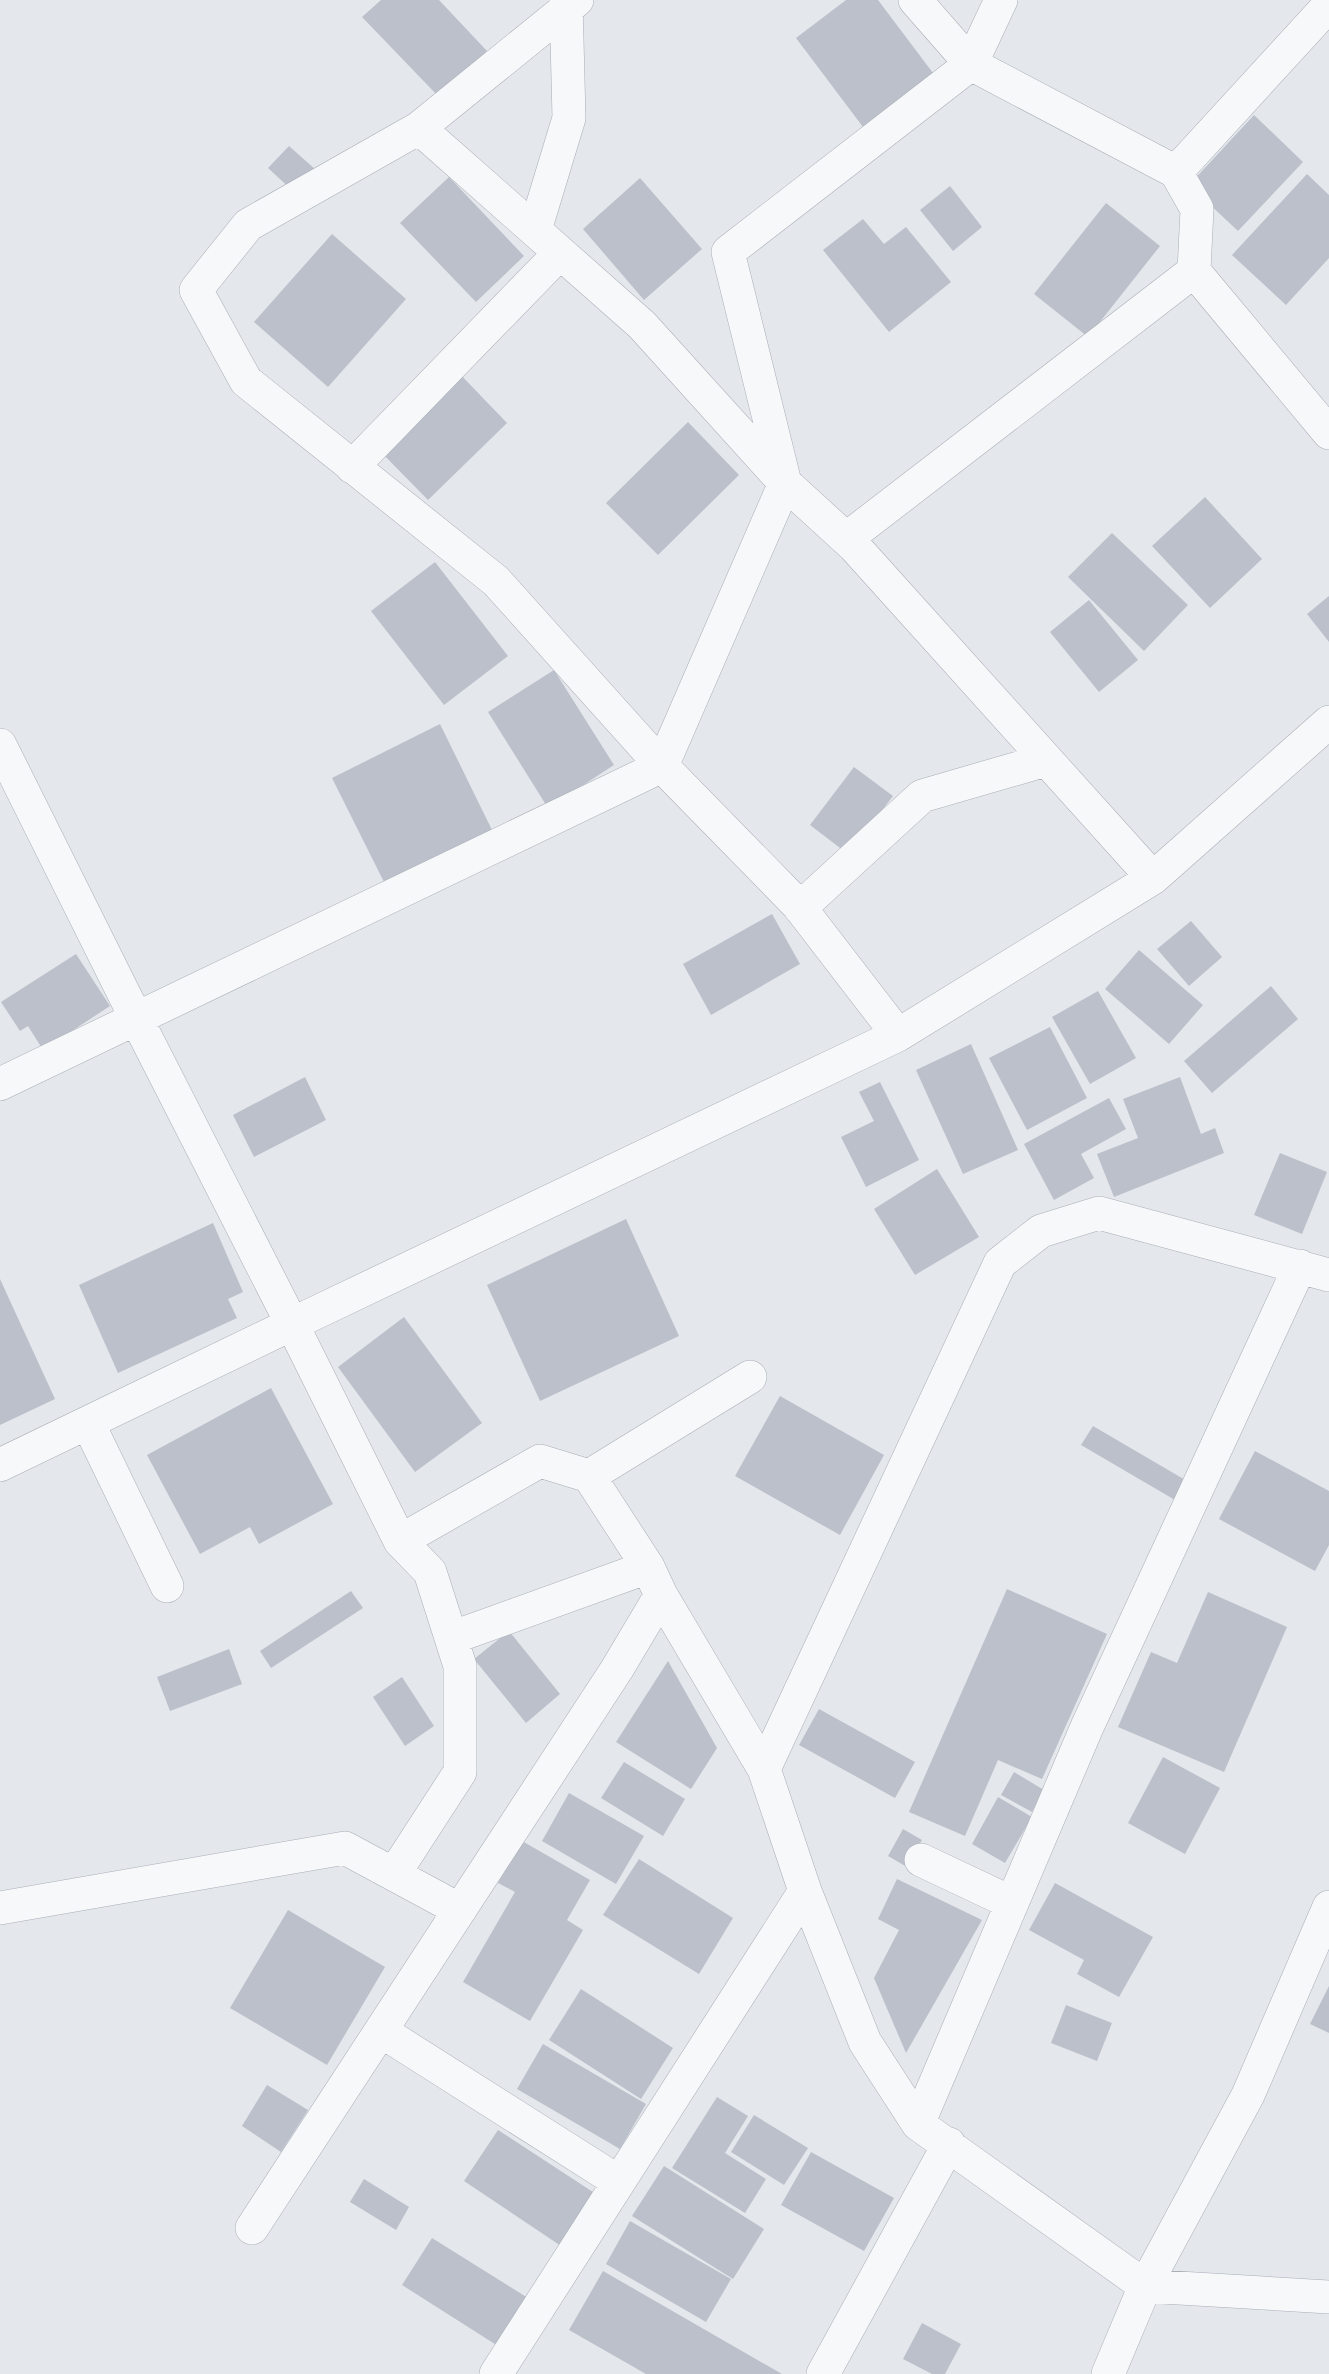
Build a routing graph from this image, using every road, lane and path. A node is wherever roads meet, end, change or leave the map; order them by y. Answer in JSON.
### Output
{"nodes":[{"id":1,"x":915,"y":0,"type":"edge"},
{"id":2,"x":1001,"y":0,"type":"edge"},
{"id":3,"x":570,"y":3,"type":"edge"},
{"id":4,"x":1329,"y":5,"type":"edge"},
{"id":5,"x":971,"y":64,"type":"junction"},
{"id":6,"x":419,"y":128,"type":"junction"},
{"id":7,"x":1176,"y":172,"type":"junction"},
{"id":8,"x":535,"y":230,"type":"junction"},
{"id":9,"x":560,"y":253,"type":"junction"},
{"id":10,"x":1194,"y":271,"type":"junction"},
{"id":11,"x":1329,"y":433,"type":"edge"},
{"id":12,"x":352,"y":467,"type":"junction"},
{"id":13,"x":785,"y":483,"type":"junction"},
{"id":14,"x":846,"y":539,"type":"junction"},
{"id":15,"x":1329,"y":723,"type":"edge"},
{"id":16,"x":0,"y":745,"type":"edge"},
{"id":17,"x":1046,"y":760,"type":"junction"},
{"id":18,"x":662,"y":766,"type":"junction"},
{"id":19,"x":1153,"y":878,"type":"junction"},
{"id":20,"x":800,"y":908,"type":"junction"},
{"id":21,"x":136,"y":1018,"type":"junction"},
{"id":22,"x":898,"y":1035,"type":"junction"},
{"id":23,"x":0,"y":1084,"type":"edge"},
{"id":24,"x":1314,"y":1270,"type":"edge"},
{"id":25,"x":292,"y":1324,"type":"junction"},
{"id":26,"x":750,"y":1377,"type":"dead end"},
{"id":27,"x":88,"y":1423,"type":"junction"},
{"id":28,"x":0,"y":1465,"type":"edge"},
{"id":29,"x":589,"y":1476,"type":"junction"},
{"id":30,"x":400,"y":1541,"type":"junction"},
{"id":31,"x":655,"y":1581,"type":"junction"},
{"id":32,"x":167,"y":1586,"type":"dead end"},
{"id":33,"x":451,"y":1638,"type":"junction"},
{"id":34,"x":764,"y":1769,"type":"junction"},
{"id":35,"x":921,"y":1860,"type":"dead end"},
{"id":36,"x":394,"y":1874,"type":"junction"},
{"id":37,"x":806,"y":1891,"type":"junction"},
{"id":38,"x":1012,"y":1903,"type":"junction"},
{"id":39,"x":1329,"y":1907,"type":"edge"},
{"id":40,"x":0,"y":1908,"type":"edge"},
{"id":41,"x":460,"y":1910,"type":"junction"},
{"id":42,"x":381,"y":2031,"type":"junction"},
{"id":43,"x":918,"y":2124,"type":"junction"},
{"id":44,"x":949,"y":2144,"type":"junction"},
{"id":45,"x":619,"y":2182,"type":"junction"},
{"id":46,"x":252,"y":2228,"type":"dead end"},
{"id":47,"x":1145,"y":2286,"type":"junction"},
{"id":48,"x":1329,"y":2297,"type":"edge"},
{"id":49,"x":496,"y":2374,"type":"edge"},
{"id":50,"x":823,"y":2374,"type":"edge"},
{"id":51,"x":1108,"y":2374,"type":"edge"}],
"edges":[{"from":1,"to":5,"type":"street"},
{"from":2,"to":5,"type":"street"},
{"from":3,"to":6,"type":"street"},
{"from":3,"to":8,"type":"street"},
{"from":4,"to":7,"type":"street"},
{"from":5,"to":7,"type":"street"},
{"from":5,"to":13,"type":"street"},
{"from":6,"to":8,"type":"street"},
{"from":6,"to":12,"type":"street"},
{"from":7,"to":10,"type":"street"},
{"from":8,"to":9,"type":"street"},
{"from":9,"to":12,"type":"street"},
{"from":9,"to":13,"type":"street"},
{"from":10,"to":11,"type":"street"},
{"from":10,"to":14,"type":"street"},
{"from":12,"to":18,"type":"street"},
{"from":13,"to":14,"type":"street"},
{"from":13,"to":18,"type":"street"},
{"from":14,"to":17,"type":"street"},
{"from":15,"to":19,"type":"street"},
{"from":16,"to":21,"type":"street"},
{"from":17,"to":19,"type":"street"},
{"from":17,"to":20,"type":"street"},
{"from":18,"to":20,"type":"street"},
{"from":18,"to":21,"type":"street"},
{"from":19,"to":22,"type":"street"},
{"from":20,"to":22,"type":"street"},
{"from":21,"to":23,"type":"street"},
{"from":21,"to":25,"type":"street"},
{"from":22,"to":25,"type":"street"},
{"from":24,"to":34,"type":"street"},
{"from":24,"to":38,"type":"street"},
{"from":25,"to":27,"type":"street"},
{"from":25,"to":30,"type":"street"},
{"from":26,"to":29,"type":"street"},
{"from":27,"to":28,"type":"street"},
{"from":27,"to":32,"type":"street"},
{"from":29,"to":30,"type":"street"},
{"from":29,"to":31,"type":"street"},
{"from":30,"to":33,"type":"street"},
{"from":31,"to":33,"type":"street"},
{"from":31,"to":34,"type":"street"},
{"from":31,"to":41,"type":"street"},
{"from":33,"to":36,"type":"street"},
{"from":34,"to":37,"type":"street"},
{"from":35,"to":38,"type":"street"},
{"from":36,"to":40,"type":"street"},
{"from":36,"to":41,"type":"street"},
{"from":37,"to":43,"type":"street"},
{"from":37,"to":45,"type":"street"},
{"from":38,"to":43,"type":"street"},
{"from":39,"to":47,"type":"street"},
{"from":41,"to":42,"type":"street"},
{"from":42,"to":45,"type":"street"},
{"from":42,"to":46,"type":"street"},
{"from":43,"to":44,"type":"street"},
{"from":44,"to":47,"type":"street"},
{"from":44,"to":50,"type":"street"},
{"from":45,"to":49,"type":"street"},
{"from":47,"to":48,"type":"street"},
{"from":47,"to":51,"type":"street"}]}
